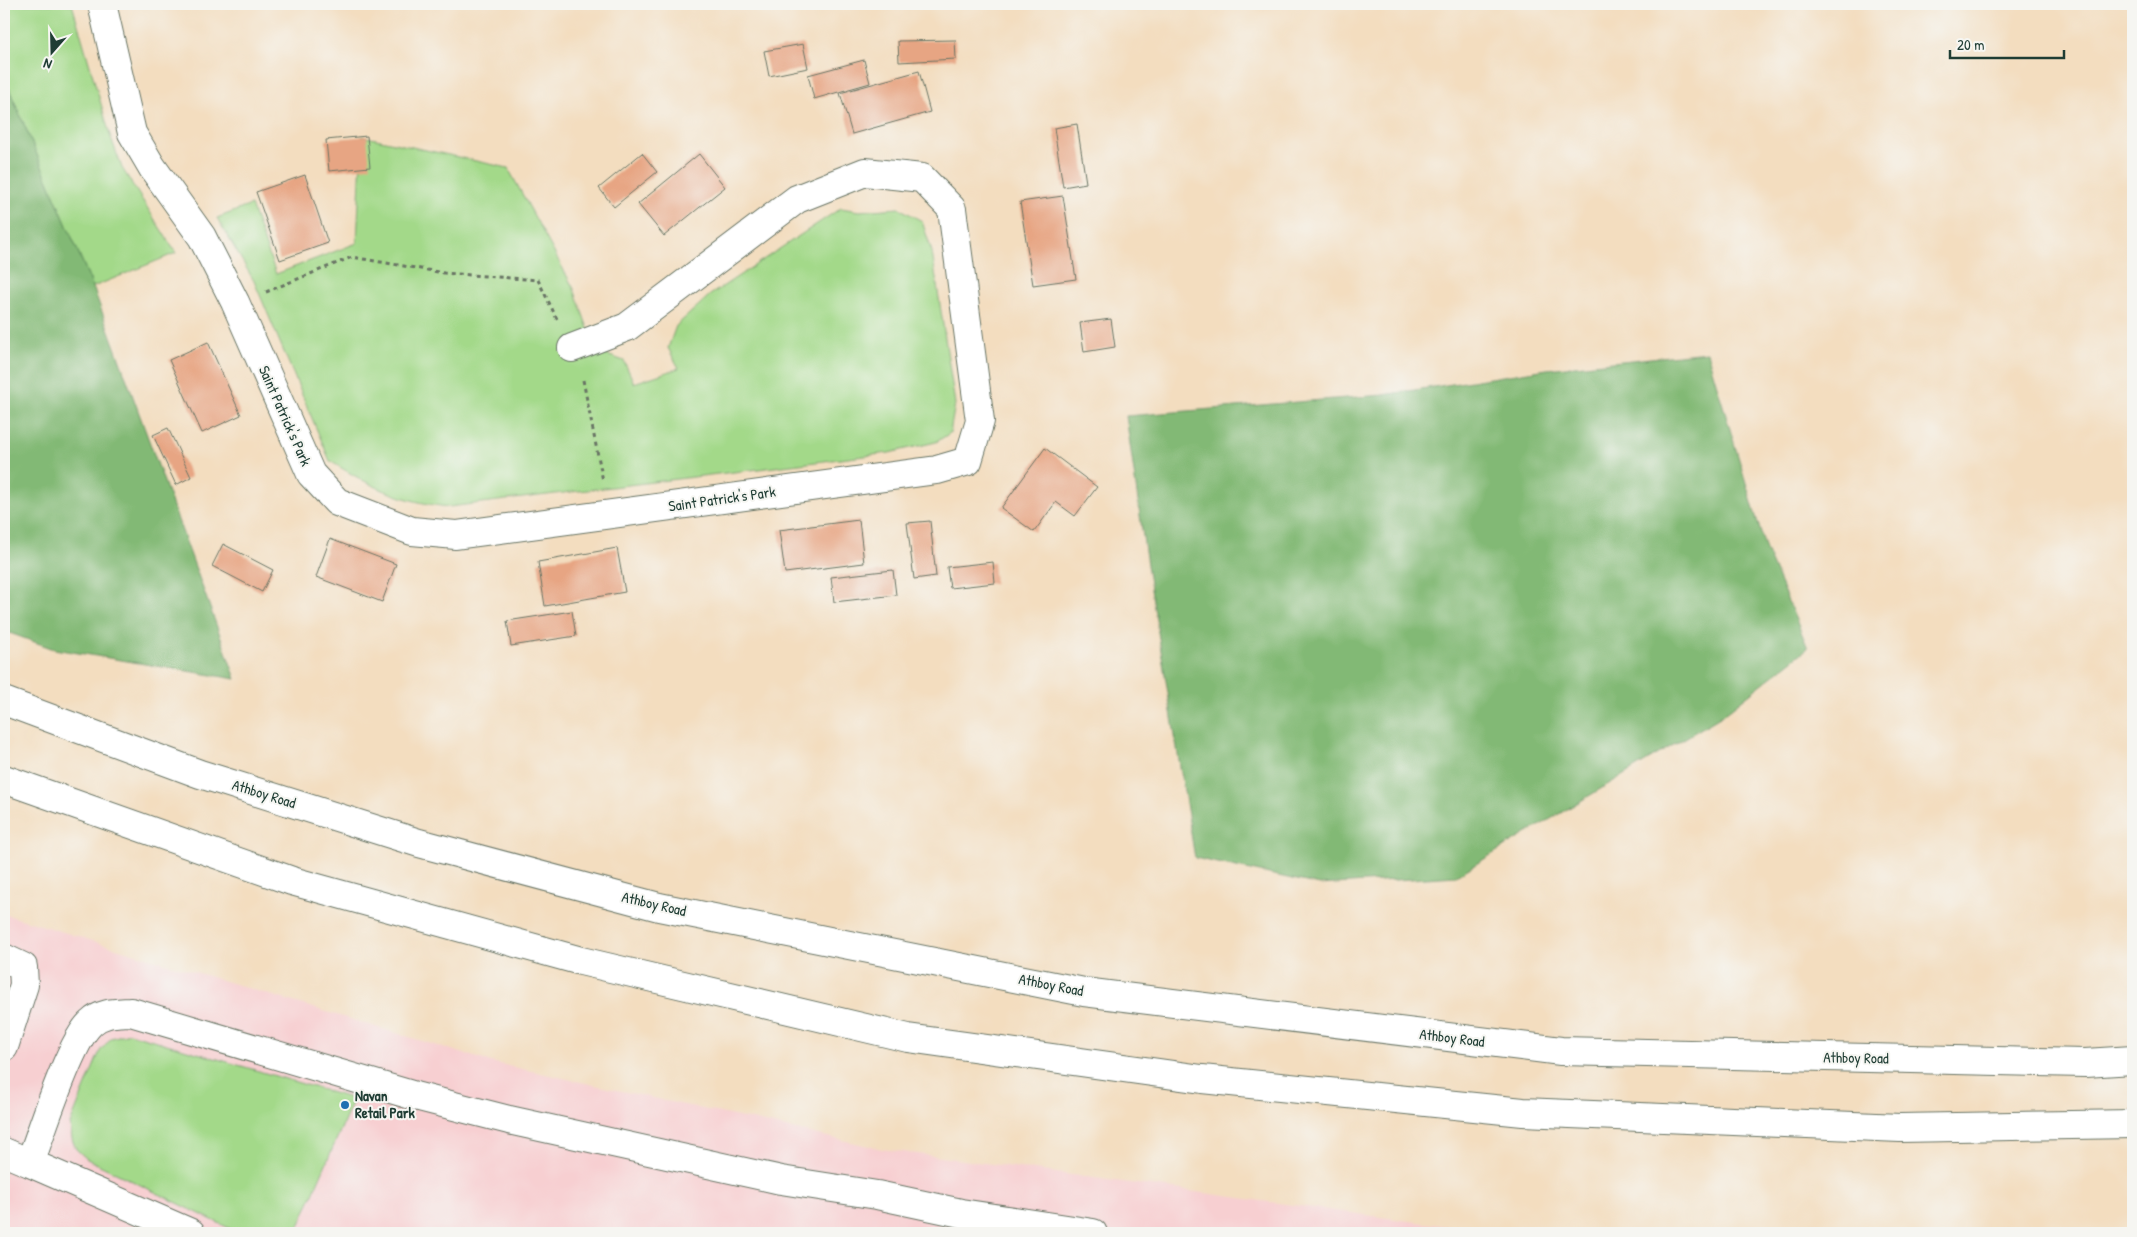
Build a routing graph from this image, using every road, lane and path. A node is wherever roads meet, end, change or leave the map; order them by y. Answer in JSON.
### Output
{"nodes":[{"id":1,"x":102,"y":4,"type":"edge"},
{"id":2,"x":235,"y":302,"type":"junction"},
{"id":3,"x":572,"y":348,"type":"junction"},
{"id":4,"x":610,"y":514,"type":"junction"},
{"id":5,"x":4,"y":701,"type":"edge"},
{"id":6,"x":4,"y":779,"type":"edge"},
{"id":7,"x":4,"y":958,"type":"edge"},
{"id":8,"x":4,"y":1048,"type":"edge"},
{"id":9,"x":2133,"y":1060,"type":"edge"},
{"id":10,"x":2133,"y":1124,"type":"edge"},
{"id":11,"x":4,"y":1152,"type":"edge"},
{"id":12,"x":30,"y":1163,"type":"junction"},
{"id":13,"x":191,"y":1233,"type":"edge"},
{"id":14,"x":1093,"y":1233,"type":"edge"}],
"edges":[{"from":1,"to":2,"type":"main road","name":"Saint Patrick's Park"},
{"from":2,"to":3,"type":"path"},
{"from":2,"to":4,"type":"main road","name":"Saint Patrick's Park"},
{"from":3,"to":4,"type":"path"},
{"from":3,"to":4,"type":"main road","name":"Saint Patrick's Park"},
{"from":5,"to":9,"type":"main road","name":"Athboy Road"},
{"from":6,"to":10,"type":"main road"},
{"from":7,"to":8,"type":"main road"},
{"from":11,"to":12,"type":"main road"},
{"from":12,"to":13,"type":"main road"},
{"from":12,"to":14,"type":"main road"}]}
